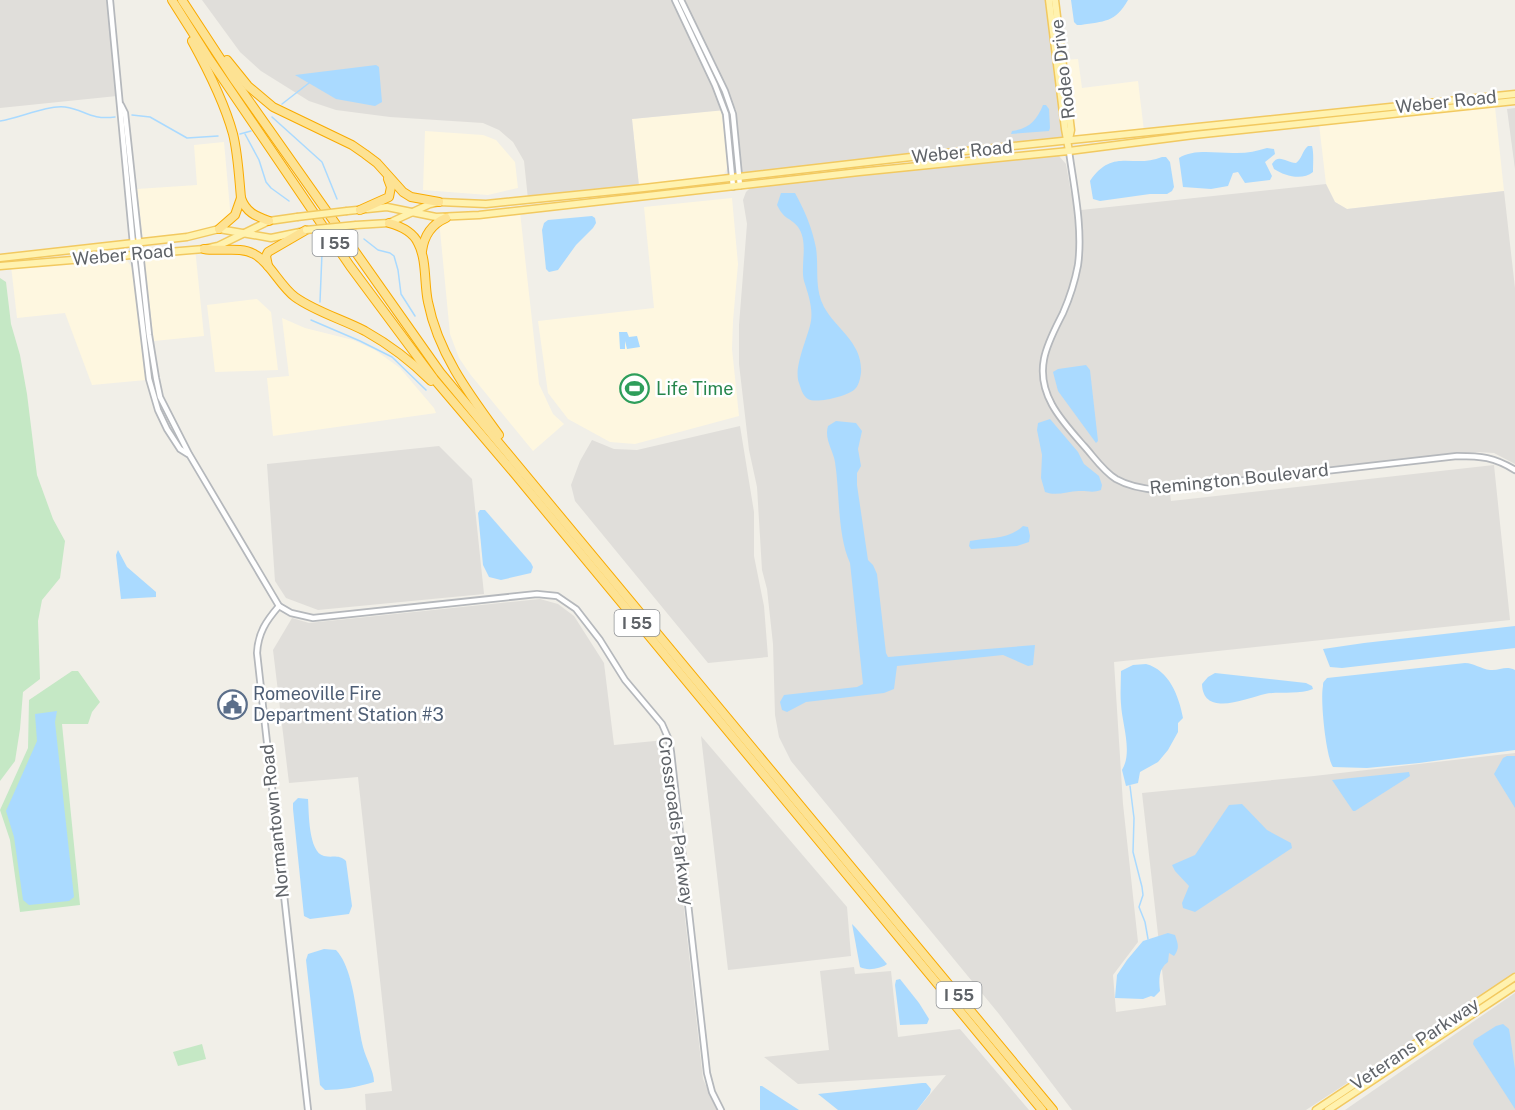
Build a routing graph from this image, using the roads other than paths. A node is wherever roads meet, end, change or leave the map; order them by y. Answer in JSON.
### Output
{"nodes":[{"id":1,"x":110,"y":0,"type":"edge"},
{"id":2,"x":170,"y":0,"type":"edge"},
{"id":3,"x":182,"y":0,"type":"edge"},
{"id":4,"x":675,"y":0,"type":"edge"},
{"id":5,"x":681,"y":0,"type":"edge"},
{"id":6,"x":1048,"y":0,"type":"edge"},
{"id":7,"x":1055,"y":0,"type":"edge"},
{"id":8,"x":196,"y":21,"type":"junction"},
{"id":9,"x":1515,"y":94,"type":"edge"},
{"id":10,"x":1515,"y":101,"type":"edge"},
{"id":11,"x":1068,"y":140,"type":"junction"},
{"id":12,"x":1069,"y":151,"type":"junction"},
{"id":13,"x":384,"y":171,"type":"junction"},
{"id":14,"x":736,"y":178,"type":"junction"},
{"id":15,"x":737,"y":187,"type":"junction"},
{"id":16,"x":241,"y":198,"type":"junction"},
{"id":17,"x":439,"y":202,"type":"junction"},
{"id":18,"x":360,"y":210,"type":"junction"},
{"id":19,"x":412,"y":212,"type":"junction"},
{"id":20,"x":446,"y":218,"type":"junction"},
{"id":21,"x":269,"y":221,"type":"junction"},
{"id":22,"x":389,"y":223,"type":"junction"},
{"id":23,"x":219,"y":229,"type":"junction"},
{"id":24,"x":306,"y":230,"type":"junction"},
{"id":25,"x":244,"y":233,"type":"junction"},
{"id":26,"x":136,"y":242,"type":"junction"},
{"id":27,"x":204,"y":249,"type":"junction"},
{"id":28,"x":422,"y":252,"type":"junction"},
{"id":29,"x":137,"y":254,"type":"junction"},
{"id":30,"x":0,"y":258,"type":"edge"},
{"id":31,"x":0,"y":266,"type":"edge"},
{"id":32,"x":270,"y":270,"type":"junction"},
{"id":33,"x":510,"y":455,"type":"junction"},
{"id":34,"x":1515,"y":470,"type":"edge"},
{"id":35,"x":514,"y":473,"type":"junction"},
{"id":36,"x":279,"y":606,"type":"junction"},
{"id":37,"x":1515,"y":977,"type":"edge"},
{"id":38,"x":1515,"y":986,"type":"edge"},
{"id":39,"x":308,"y":1110,"type":"edge"},
{"id":40,"x":721,"y":1110,"type":"edge"},
{"id":41,"x":1042,"y":1110,"type":"edge"},
{"id":42,"x":1053,"y":1110,"type":"edge"},
{"id":43,"x":1316,"y":1110,"type":"edge"},
{"id":44,"x":1328,"y":1110,"type":"edge"}],
"edges":[{"from":1,"to":26,"type":"street"},
{"from":2,"to":16,"type":"highway"},
{"from":2,"to":35,"type":"highway","number":"I 55"},
{"from":3,"to":8,"type":"highway","number":"I 55"},
{"from":4,"to":14,"type":"street"},
{"from":5,"to":14,"type":"street"},
{"from":6,"to":11,"type":"main road","name":"Rodeo Drive"},
{"from":7,"to":11,"type":"main road","name":"Rodeo Drive"},
{"from":8,"to":13,"type":"highway"},
{"from":8,"to":33,"type":"highway","number":"I 55"},
{"from":9,"to":11,"type":"main road","name":"Weber Road"},
{"from":10,"to":12,"type":"main road","name":"Weber Road"},
{"from":11,"to":12,"type":"main road","name":"Remington Boulevard"},
{"from":11,"to":14,"type":"main road","name":"Weber Road"},
{"from":12,"to":15,"type":"main road","name":"Weber Road"},
{"from":12,"to":34,"type":"street","name":"Remington Boulevard"},
{"from":13,"to":17,"type":"highway"},
{"from":13,"to":18,"type":"highway"},
{"from":14,"to":15,"type":"street"},
{"from":14,"to":17,"type":"main road","name":"Weber Road"},
{"from":15,"to":20,"type":"main road","name":"Weber Road"},
{"from":16,"to":21,"type":"highway"},
{"from":16,"to":23,"type":"highway"},
{"from":17,"to":19,"type":"main road","name":"Weber Road"},
{"from":18,"to":19,"type":"main road","name":"Weber Road"},
{"from":18,"to":21,"type":"main road","name":"Weber Road","bridge":true},
{"from":19,"to":20,"type":"main road","name":"Weber Road"},
{"from":19,"to":22,"type":"main road","name":"Weber Road"},
{"from":20,"to":28,"type":"highway"},
{"from":21,"to":25,"type":"main road","name":"Weber Road"},
{"from":22,"to":24,"type":"main road","name":"Weber Road","bridge":true},
{"from":22,"to":28,"type":"highway"},
{"from":23,"to":25,"type":"main road","name":"Weber Road"},
{"from":23,"to":26,"type":"main road","name":"Weber Road"},
{"from":24,"to":25,"type":"main road","name":"Weber Road"},
{"from":24,"to":32,"type":"highway"},
{"from":25,"to":27,"type":"main road","name":"Weber Road"},
{"from":26,"to":29,"type":"street"},
{"from":26,"to":30,"type":"main road","name":"Weber Road"},
{"from":27,"to":29,"type":"main road","name":"Weber Road"},
{"from":27,"to":32,"type":"highway"},
{"from":28,"to":33,"type":"highway"},
{"from":29,"to":31,"type":"main road","name":"Weber Road"},
{"from":29,"to":36,"type":"street"},
{"from":32,"to":35,"type":"highway"},
{"from":33,"to":42,"type":"highway","number":"I 55"},
{"from":35,"to":41,"type":"highway","number":"I 55"},
{"from":36,"to":39,"type":"street","name":"Normantown Road"},
{"from":36,"to":40,"type":"street","name":"Crossroads Parkway"},
{"from":37,"to":43,"type":"main road","name":"Veterans Parkway"},
{"from":38,"to":44,"type":"main road","name":"Veterans Parkway"}]}
